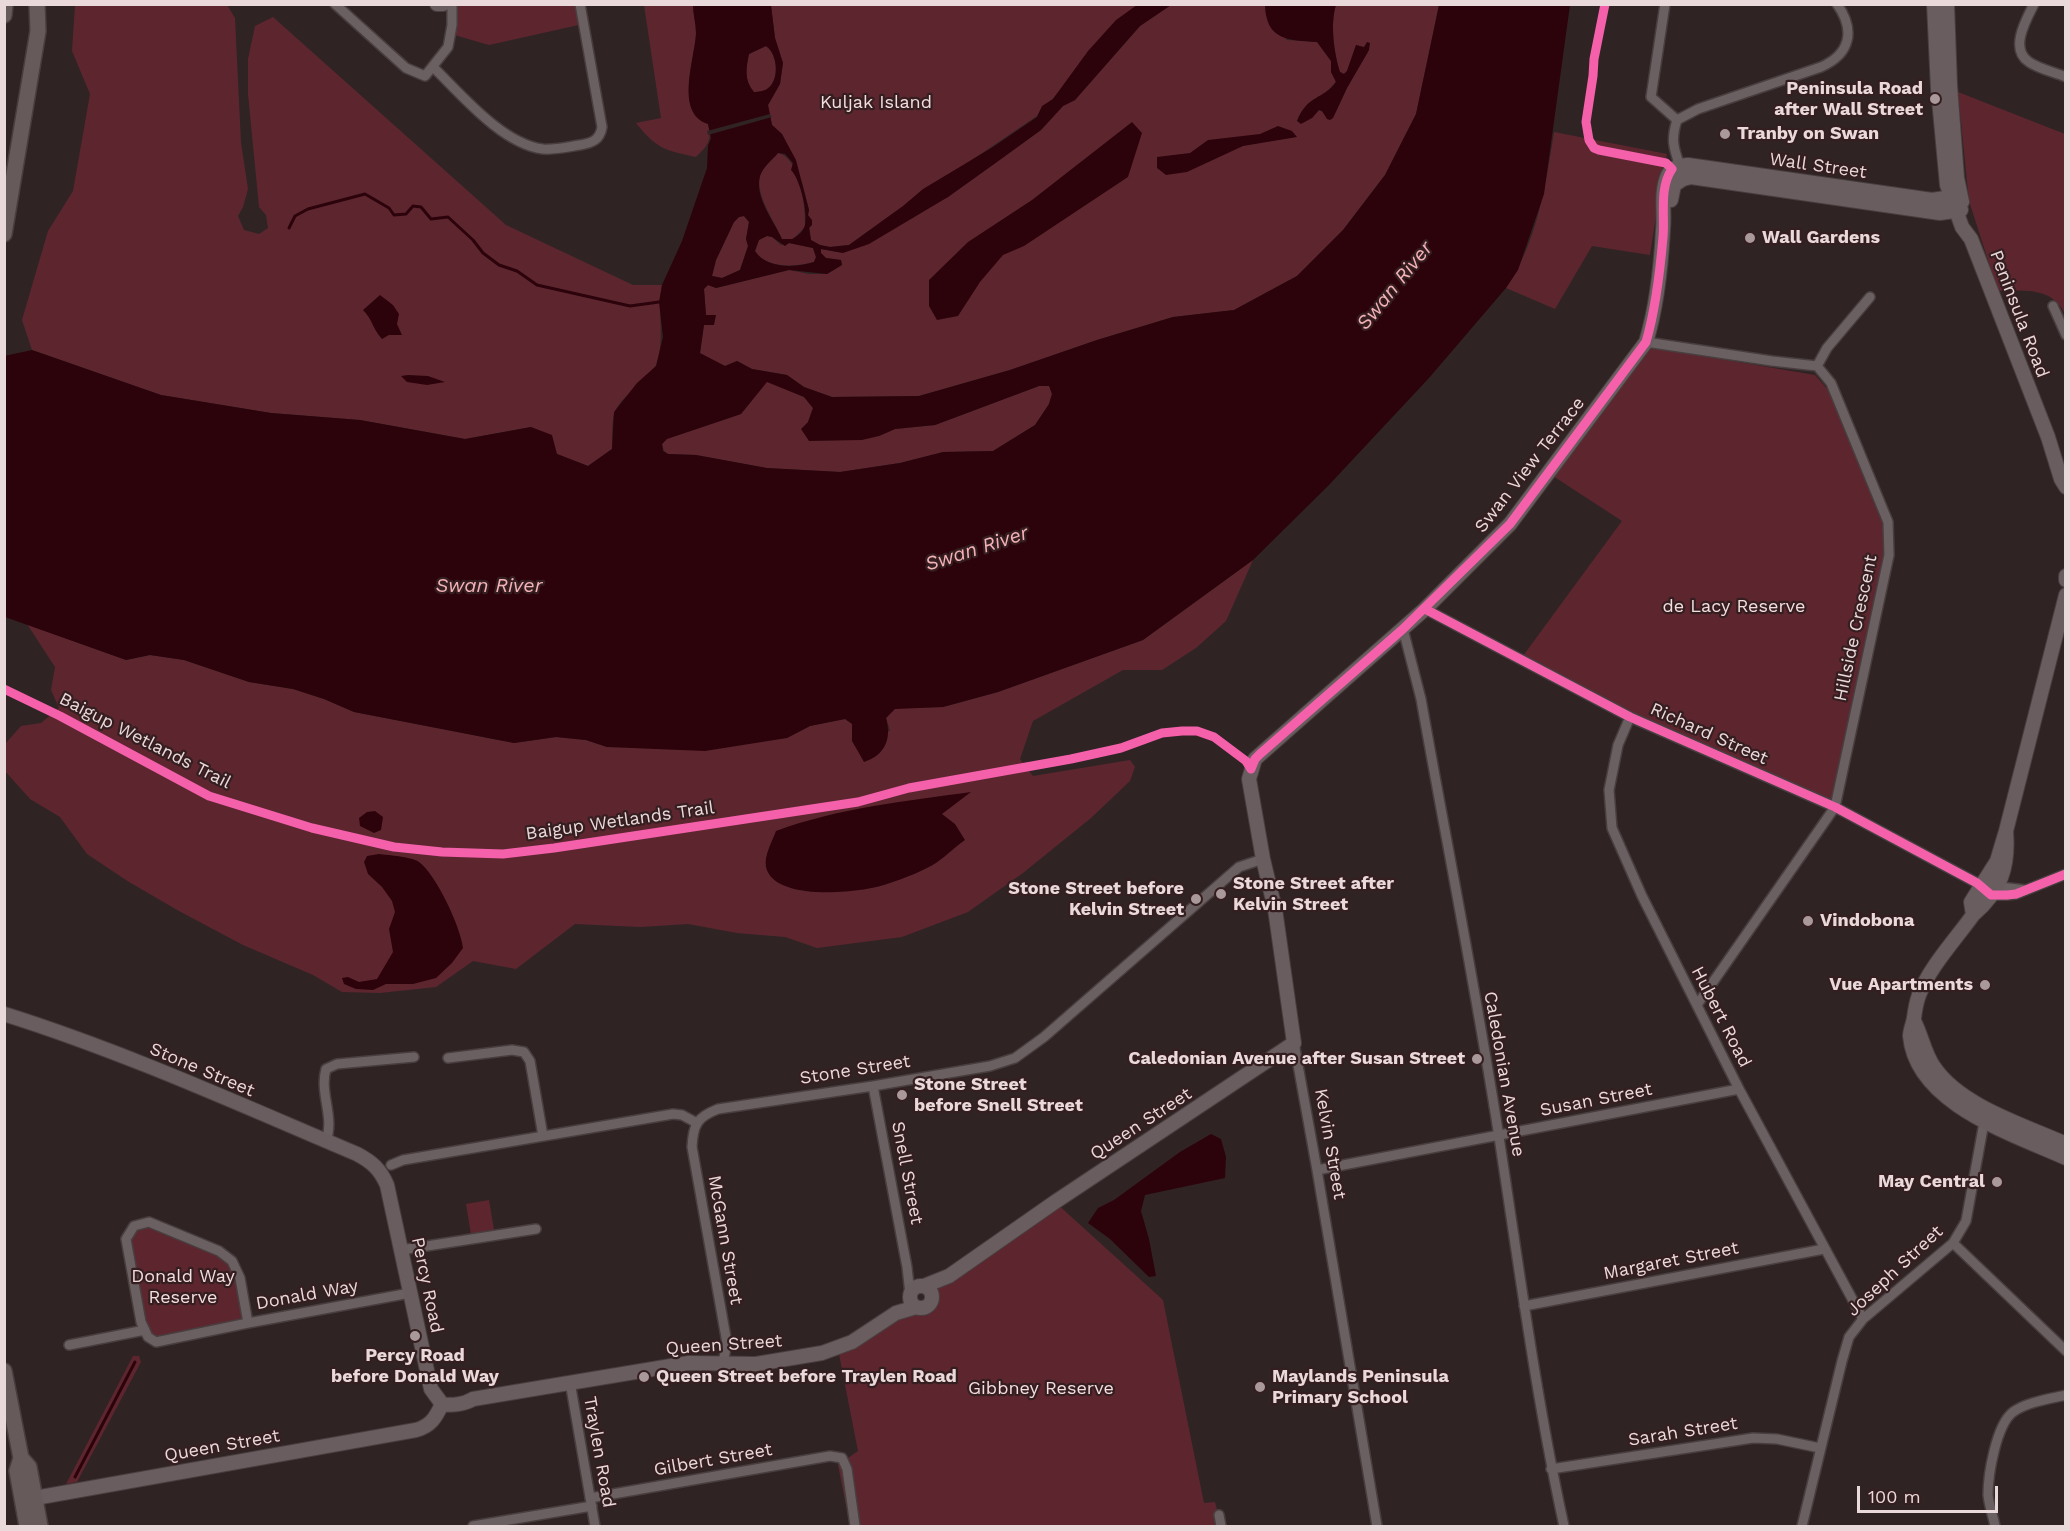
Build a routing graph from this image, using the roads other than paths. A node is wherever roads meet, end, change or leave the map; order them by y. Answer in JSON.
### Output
{"nodes":[{"id":1,"x":5,"y":4,"type":"edge"},
{"id":2,"x":37,"y":4,"type":"edge"},
{"id":3,"x":335,"y":4,"type":"edge"},
{"id":4,"x":437,"y":4,"type":"edge"},
{"id":5,"x":443,"y":4,"type":"edge"},
{"id":6,"x":452,"y":4,"type":"edge"},
{"id":7,"x":580,"y":4,"type":"edge"},
{"id":8,"x":1665,"y":4,"type":"edge"},
{"id":9,"x":1837,"y":4,"type":"edge"},
{"id":10,"x":1934,"y":4,"type":"edge"},
{"id":11,"x":1947,"y":4,"type":"edge"},
{"id":12,"x":2034,"y":4,"type":"edge"},
{"id":13,"x":4,"y":15,"type":"edge"},
{"id":14,"x":1942,"y":25,"type":"junction"},
{"id":15,"x":433,"y":67,"type":"junction"},
{"id":16,"x":2066,"y":77,"type":"edge"},
{"id":17,"x":1677,"y":120,"type":"junction"},
{"id":18,"x":1677,"y":172,"type":"junction"},
{"id":19,"x":1957,"y":203,"type":"junction"},
{"id":20,"x":4,"y":234,"type":"edge"},
{"id":21,"x":1870,"y":297,"type":"dead end"},
{"id":22,"x":2053,"y":306,"type":"dead end"},
{"id":23,"x":2066,"y":335,"type":"edge"},
{"id":24,"x":1646,"y":342,"type":"junction"},
{"id":25,"x":1817,"y":366,"type":"junction"},
{"id":26,"x":2062,"y":474,"type":"edge"},
{"id":27,"x":2066,"y":487,"type":"edge"},
{"id":28,"x":2066,"y":595,"type":"edge"},
{"id":29,"x":1425,"y":609,"type":"junction"},
{"id":30,"x":1403,"y":629,"type":"junction"},
{"id":31,"x":1630,"y":717,"type":"junction"},
{"id":32,"x":1251,"y":769,"type":"joint"},
{"id":33,"x":1835,"y":807,"type":"junction"},
{"id":34,"x":1263,"y":859,"type":"junction"},
{"id":35,"x":2066,"y":874,"type":"edge"},
{"id":36,"x":1990,"y":889,"type":"junction"},
{"id":37,"x":1696,"y":1005,"type":"junction"},
{"id":38,"x":4,"y":1014,"type":"edge"},
{"id":39,"x":1294,"y":1043,"type":"junction"},
{"id":40,"x":414,"y":1057,"type":"dead end"},
{"id":41,"x":448,"y":1058,"type":"dead end"},
{"id":42,"x":873,"y":1086,"type":"junction"},
{"id":43,"x":1739,"y":1089,"type":"junction"},
{"id":44,"x":1986,"y":1115,"type":"junction"},
{"id":45,"x":697,"y":1123,"type":"junction"},
{"id":46,"x":543,"y":1136,"type":"junction"},
{"id":47,"x":1499,"y":1136,"type":"junction"},
{"id":48,"x":326,"y":1141,"type":"junction"},
{"id":49,"x":2066,"y":1144,"type":"edge"},
{"id":50,"x":2066,"y":1158,"type":"edge"},
{"id":51,"x":386,"y":1168,"type":"junction"},
{"id":52,"x":1317,"y":1170,"type":"junction"},
{"id":53,"x":536,"y":1229,"type":"dead end"},
{"id":54,"x":1953,"y":1243,"type":"junction"},
{"id":55,"x":1824,"y":1249,"type":"junction"},
{"id":56,"x":400,"y":1250,"type":"junction"},
{"id":57,"x":410,"y":1293,"type":"junction"},
{"id":58,"x":919,"y":1294,"type":"junction"},
{"id":59,"x":1524,"y":1306,"type":"junction"},
{"id":60,"x":1863,"y":1319,"type":"junction"},
{"id":61,"x":248,"y":1323,"type":"junction"},
{"id":62,"x":145,"y":1330,"type":"junction"},
{"id":63,"x":69,"y":1345,"type":"dead end"},
{"id":64,"x":2066,"y":1351,"type":"edge"},
{"id":65,"x":723,"y":1363,"type":"junction"},
{"id":66,"x":4,"y":1371,"type":"edge"},
{"id":67,"x":570,"y":1382,"type":"junction"},
{"id":68,"x":2066,"y":1395,"type":"edge"},
{"id":69,"x":440,"y":1401,"type":"junction"},
{"id":70,"x":1820,"y":1448,"type":"junction"},
{"id":71,"x":21,"y":1458,"type":"junction"},
{"id":72,"x":1551,"y":1469,"type":"junction"},
{"id":73,"x":35,"y":1498,"type":"junction"},
{"id":74,"x":591,"y":1502,"type":"junction"},
{"id":75,"x":1219,"y":1515,"type":"dead end"},
{"id":76,"x":27,"y":1527,"type":"edge"},
{"id":77,"x":40,"y":1527,"type":"edge"},
{"id":78,"x":473,"y":1527,"type":"edge"},
{"id":79,"x":595,"y":1527,"type":"edge"},
{"id":80,"x":855,"y":1527,"type":"edge"},
{"id":81,"x":1221,"y":1527,"type":"edge"},
{"id":82,"x":1377,"y":1527,"type":"edge"},
{"id":83,"x":1564,"y":1527,"type":"edge"},
{"id":84,"x":1802,"y":1527,"type":"edge"},
{"id":85,"x":1995,"y":1527,"type":"edge"}],
"edges":[{"from":1,"to":13,"type":"main road"},
{"from":2,"to":20,"type":"main road"},
{"from":3,"to":15,"type":"street"},
{"from":4,"to":5,"type":"street"},
{"from":6,"to":15,"type":"street"},
{"from":7,"to":15,"type":"street"},
{"from":8,"to":17,"type":"street"},
{"from":9,"to":17,"type":"street"},
{"from":10,"to":14,"type":"street","name":"Peninsula Road"},
{"from":11,"to":14,"type":"street","name":"Peninsula Road"},
{"from":12,"to":16,"type":"street"},
{"from":14,"to":19,"type":"street","name":"Peninsula Road"},
{"from":17,"to":18,"type":"street"},
{"from":18,"to":19,"type":"street","name":"Wall Street"},
{"from":18,"to":24,"type":"street","name":"Swan View Terrace"},
{"from":19,"to":26,"type":"street","name":"Peninsula Road"},
{"from":21,"to":25,"type":"street"},
{"from":22,"to":23,"type":"street"},
{"from":24,"to":25,"type":"street"},
{"from":24,"to":29,"type":"street","name":"Swan View Terrace"},
{"from":25,"to":33,"type":"street","name":"Hillside Crescent"},
{"from":26,"to":27,"type":"street","name":"Peninsula Road"},
{"from":28,"to":36,"type":"street"},
{"from":29,"to":30,"type":"street","name":"Swan View Terrace"},
{"from":29,"to":31,"type":"street","name":"Richard Street"},
{"from":30,"to":32,"type":"street","name":"Swan View Terrace"},
{"from":30,"to":47,"type":"street","name":"Caledonian Avenue"},
{"from":31,"to":33,"type":"street","name":"Richard Street"},
{"from":31,"to":37,"type":"street","name":"Hubert Road"},
{"from":32,"to":34,"type":"street","name":"Kelvin Street"},
{"from":33,"to":36,"type":"street","name":"Richard Street"},
{"from":33,"to":37,"type":"street","name":"Hillside Crescent"},
{"from":34,"to":39,"type":"street","name":"Kelvin Street"},
{"from":34,"to":42,"type":"street","name":"Stone Street"},
{"from":35,"to":36,"type":"street"},
{"from":36,"to":44,"type":"street"},
{"from":37,"to":43,"type":"street","name":"Hubert Road"},
{"from":38,"to":48,"type":"street","name":"Stone Street"},
{"from":39,"to":52,"type":"street","name":"Kelvin Street"},
{"from":39,"to":58,"type":"street","name":"Queen Street"},
{"from":40,"to":48,"type":"street"},
{"from":41,"to":46,"type":"street"},
{"from":42,"to":45,"type":"street","name":"Stone Street"},
{"from":42,"to":58,"type":"street","name":"Snell Street"},
{"from":43,"to":47,"type":"street","name":"Susan Street"},
{"from":43,"to":55,"type":"street","name":"Hubert Road"},
{"from":44,"to":49,"type":"street"},
{"from":44,"to":50,"type":"street"},
{"from":44,"to":54,"type":"street","name":"Joseph Street"},
{"from":45,"to":46,"type":"street"},
{"from":45,"to":65,"type":"street","name":"McGann Street"},
{"from":46,"to":51,"type":"street"},
{"from":47,"to":52,"type":"street","name":"Susan Street"},
{"from":47,"to":59,"type":"street","name":"Caledonian Avenue"},
{"from":48,"to":51,"type":"street","name":"Stone Street"},
{"from":51,"to":56,"type":"street","name":"Percy Road"},
{"from":52,"to":82,"type":"street","name":"Kelvin Street"},
{"from":53,"to":56,"type":"street"},
{"from":54,"to":60,"type":"street","name":"Joseph Street"},
{"from":54,"to":64,"type":"street"},
{"from":55,"to":59,"type":"street","name":"Margaret Street"},
{"from":55,"to":60,"type":"street","name":"Hubert Road"},
{"from":56,"to":57,"type":"street","name":"Percy Road"},
{"from":57,"to":61,"type":"street","name":"Donald Way"},
{"from":57,"to":69,"type":"street","name":"Percy Road"},
{"from":58,"to":65,"type":"street","name":"Queen Street"},
{"from":59,"to":72,"type":"street","name":"Caledonian Avenue"},
{"from":60,"to":70,"type":"street","name":"Joseph Street"},
{"from":61,"to":62,"type":"street","name":"Donald Way"},
{"from":61,"to":62,"type":"street"},
{"from":62,"to":63,"type":"street"},
{"from":65,"to":67,"type":"street","name":"Queen Street"},
{"from":66,"to":71,"type":"main road"},
{"from":67,"to":69,"type":"street","name":"Queen Street"},
{"from":67,"to":74,"type":"street","name":"Traylen Road"},
{"from":68,"to":85,"type":"street"},
{"from":69,"to":73,"type":"street","name":"Queen Street"},
{"from":70,"to":72,"type":"street","name":"Sarah Street"},
{"from":70,"to":84,"type":"street","name":"Joseph Street"},
{"from":71,"to":73,"type":"main road"},
{"from":71,"to":76,"type":"main road"},
{"from":72,"to":83,"type":"street","name":"Caledonian Avenue"},
{"from":73,"to":77,"type":"main road"},
{"from":74,"to":78,"type":"street","name":"Gilbert Street"},
{"from":74,"to":79,"type":"street","name":"Traylen Road"},
{"from":74,"to":80,"type":"street","name":"Gilbert Street"},
{"from":75,"to":81,"type":"street"}]}
